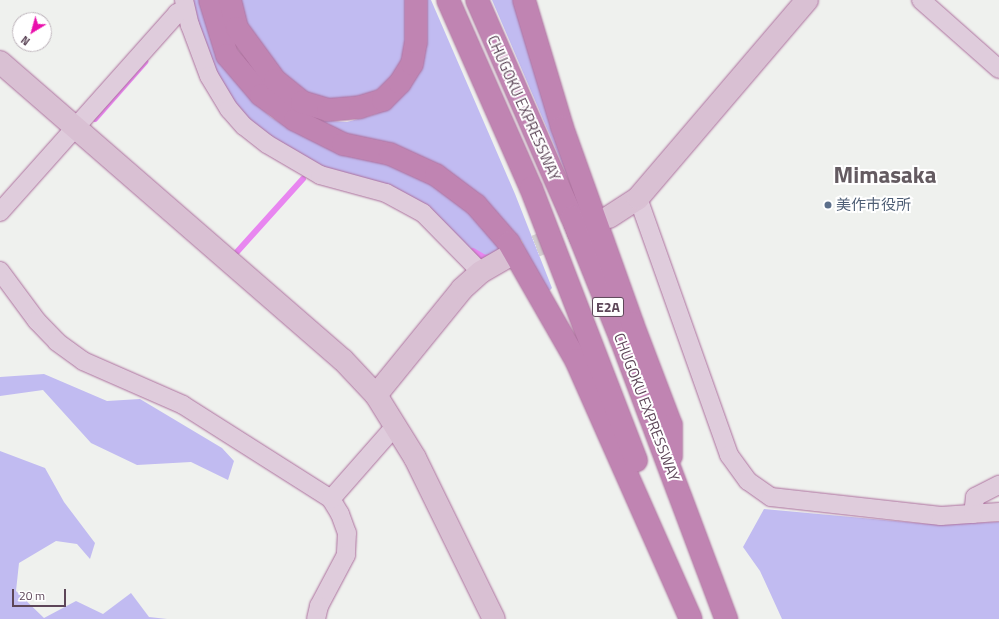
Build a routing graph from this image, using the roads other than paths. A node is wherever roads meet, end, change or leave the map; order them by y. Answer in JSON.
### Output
{"nodes":[{"id":1,"x":210,"y":0,"type":"edge"},
{"id":2,"x":230,"y":0,"type":"edge"},
{"id":3,"x":416,"y":0,"type":"edge"},
{"id":4,"x":448,"y":0,"type":"edge"},
{"id":5,"x":477,"y":0,"type":"edge"},
{"id":6,"x":524,"y":0,"type":"edge"},
{"id":7,"x":807,"y":0,"type":"edge"},
{"id":8,"x":921,"y":0,"type":"edge"},
{"id":9,"x":184,"y":5,"type":"edge"},
{"id":10,"x":0,"y":62,"type":"edge"},
{"id":11,"x":999,"y":69,"type":"edge"},
{"id":12,"x":76,"y":128,"type":"junction"},
{"id":13,"x":638,"y":198,"type":"junction"},
{"id":14,"x":0,"y":212,"type":"edge"},
{"id":15,"x":609,"y":217,"type":"tunnel mouth"},
{"id":16,"x":505,"y":258,"type":"tunnel mouth"},
{"id":17,"x":0,"y":271,"type":"edge"},
{"id":18,"x":481,"y":272,"type":"junction"},
{"id":19,"x":376,"y":395,"type":"junction"},
{"id":20,"x":396,"y":425,"type":"junction"},
{"id":21,"x":671,"y":469,"type":"junction"},
{"id":22,"x":999,"y":485,"type":"edge"},
{"id":23,"x":331,"y":499,"type":"junction"},
{"id":24,"x":999,"y":512,"type":"edge"},
{"id":25,"x":973,"y":514,"type":"junction"},
{"id":26,"x":316,"y":619,"type":"edge"},
{"id":27,"x":494,"y":619,"type":"edge"},
{"id":28,"x":691,"y":619,"type":"edge"},
{"id":29,"x":694,"y":619,"type":"edge"},
{"id":30,"x":726,"y":619,"type":"edge"}],
"edges":[{"from":1,"to":28,"type":"highway"},
{"from":2,"to":3,"type":"highway"},
{"from":4,"to":29,"type":"highway","name":"CHUGOKU EXPRESSWAY","number":"E2A"},
{"from":5,"to":21,"type":"highway","name":"CHUGOKU EXPRESSWAY","number":"E2A"},
{"from":6,"to":21,"type":"highway"},
{"from":7,"to":13,"type":"street"},
{"from":8,"to":11,"type":"street"},
{"from":9,"to":12,"type":"street"},
{"from":9,"to":18,"type":"street"},
{"from":10,"to":12,"type":"street"},
{"from":12,"to":14,"type":"street"},
{"from":12,"to":19,"type":"street"},
{"from":13,"to":15,"type":"street"},
{"from":13,"to":25,"type":"street"},
{"from":16,"to":18,"type":"street"},
{"from":17,"to":23,"type":"street"},
{"from":18,"to":19,"type":"street"},
{"from":19,"to":20,"type":"street"},
{"from":20,"to":23,"type":"street"},
{"from":20,"to":27,"type":"street"},
{"from":21,"to":30,"type":"highway","name":"CHUGOKU EXPRESSWAY","number":"E2A"},
{"from":22,"to":25,"type":"street"},
{"from":23,"to":26,"type":"street"},
{"from":24,"to":25,"type":"street"}]}
